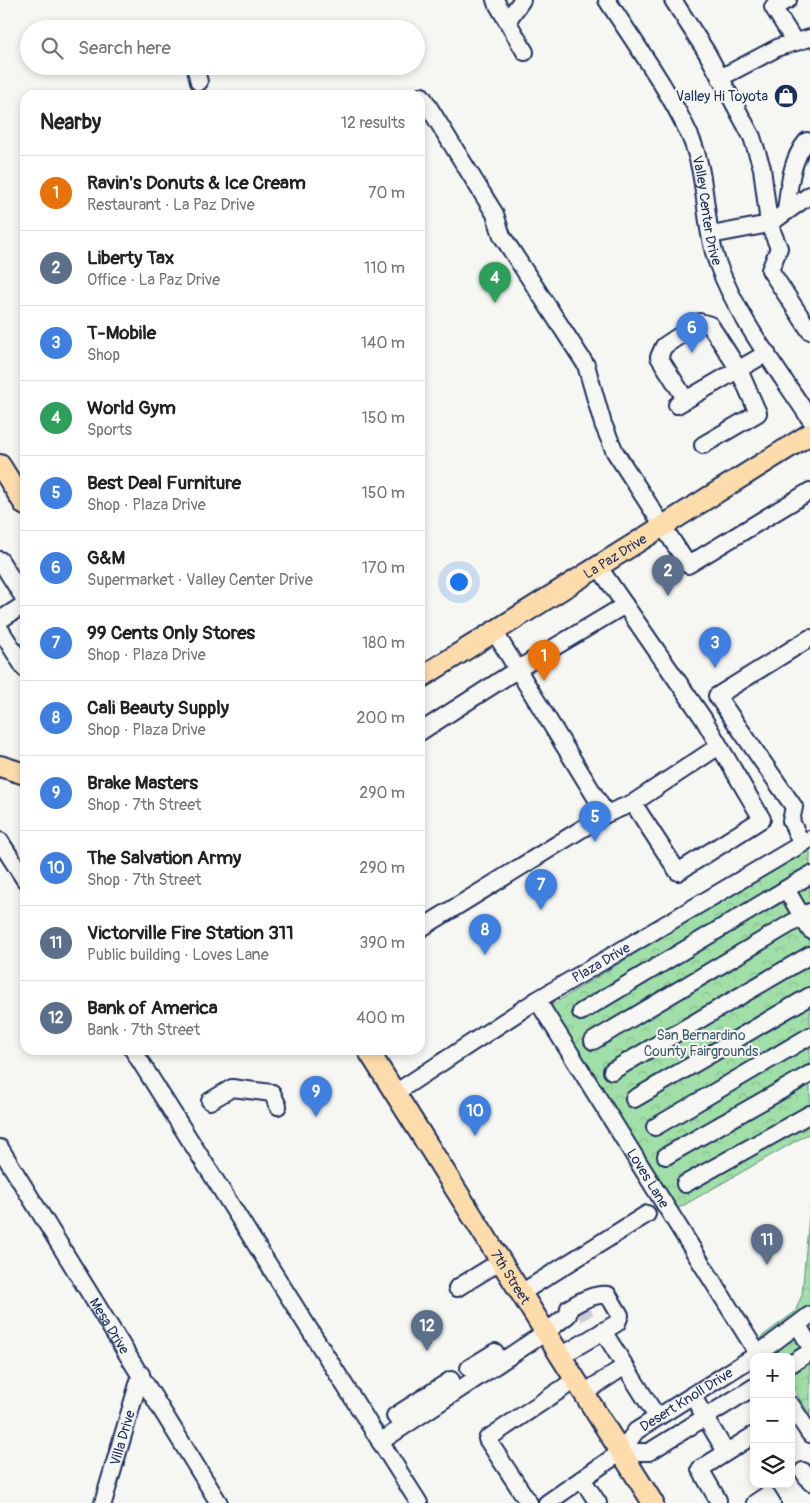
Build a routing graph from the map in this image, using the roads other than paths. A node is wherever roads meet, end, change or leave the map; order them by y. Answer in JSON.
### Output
{"nodes":[{"id":1,"x":495,"y":0,"type":"edge"},
{"id":2,"x":512,"y":0,"type":"edge"},
{"id":3,"x":522,"y":0,"type":"edge"},
{"id":4,"x":672,"y":0,"type":"edge"},
{"id":5,"x":788,"y":0,"type":"edge"},
{"id":6,"x":610,"y":1,"type":"edge"},
{"id":7,"x":508,"y":20,"type":"junction"},
{"id":8,"x":803,"y":40,"type":"edge"},
{"id":9,"x":525,"y":52,"type":"dead end"},
{"id":10,"x":720,"y":78,"type":"junction"},
{"id":11,"x":425,"y":101,"type":"edge"},
{"id":12,"x":807,"y":141,"type":"dead end"},
{"id":13,"x":810,"y":196,"type":"edge"},
{"id":14,"x":786,"y":212,"type":"junction"},
{"id":15,"x":769,"y":224,"type":"junction"},
{"id":16,"x":711,"y":235,"type":"junction"},
{"id":17,"x":810,"y":331,"type":"edge"},
{"id":18,"x":767,"y":353,"type":"junction"},
{"id":19,"x":739,"y":370,"type":"junction"},
{"id":20,"x":810,"y":420,"type":"edge"},
{"id":21,"x":810,"y":434,"type":"edge"},
{"id":22,"x":703,"y":445,"type":"dead end"},
{"id":23,"x":3,"y":475,"type":"edge"},
{"id":24,"x":810,"y":491,"type":"edge"},
{"id":25,"x":20,"y":499,"type":"edge"},
{"id":26,"x":663,"y":525,"type":"junction"},
{"id":27,"x":0,"y":560,"type":"edge"},
{"id":28,"x":598,"y":566,"type":"junction"},
{"id":29,"x":20,"y":592,"type":"edge"},
{"id":30,"x":625,"y":605,"type":"junction"},
{"id":31,"x":20,"y":607,"type":"edge"},
{"id":32,"x":0,"y":620,"type":"edge"},
{"id":33,"x":0,"y":629,"type":"edge"},
{"id":34,"x":494,"y":631,"type":"junction"},
{"id":35,"x":810,"y":638,"type":"edge"},
{"id":36,"x":20,"y":662,"type":"edge"},
{"id":37,"x":518,"y":669,"type":"junction"},
{"id":38,"x":425,"y":675,"type":"edge"},
{"id":39,"x":425,"y":727,"type":"edge"},
{"id":40,"x":720,"y":746,"type":"junction"},
{"id":41,"x":0,"y":766,"type":"edge"},
{"id":42,"x":20,"y":772,"type":"edge"},
{"id":43,"x":633,"y":803,"type":"junction"},
{"id":44,"x":606,"y":814,"type":"junction"},
{"id":45,"x":0,"y":841,"type":"edge"},
{"id":46,"x":806,"y":842,"type":"edge"},
{"id":47,"x":20,"y":872,"type":"edge"},
{"id":48,"x":810,"y":875,"type":"edge"},
{"id":49,"x":786,"y":889,"type":"junction"},
{"id":50,"x":807,"y":919,"type":"edge"},
{"id":51,"x":425,"y":926,"type":"edge"},
{"id":52,"x":810,"y":955,"type":"edge"},
{"id":53,"x":810,"y":996,"type":"edge"},
{"id":54,"x":537,"y":1000,"type":"junction"},
{"id":55,"x":581,"y":1012,"type":"dead end"},
{"id":56,"x":810,"y":1036,"type":"edge"},
{"id":57,"x":593,"y":1041,"type":"dead end"},
{"id":58,"x":136,"y":1055,"type":"edge"},
{"id":59,"x":371,"y":1055,"type":"edge"},
{"id":60,"x":612,"y":1071,"type":"dead end"},
{"id":61,"x":810,"y":1074,"type":"edge"},
{"id":62,"x":395,"y":1093,"type":"junction"},
{"id":63,"x":634,"y":1099,"type":"dead end"},
{"id":64,"x":210,"y":1101,"type":"dead end"},
{"id":65,"x":278,"y":1106,"type":"dead end"},
{"id":66,"x":810,"y":1114,"type":"edge"},
{"id":67,"x":655,"y":1127,"type":"dead end"},
{"id":68,"x":0,"y":1148,"type":"edge"},
{"id":69,"x":666,"y":1156,"type":"dead end"},
{"id":70,"x":686,"y":1184,"type":"dead end"},
{"id":71,"x":647,"y":1214,"type":"dead end"},
{"id":72,"x":501,"y":1261,"type":"junction"},
{"id":73,"x":457,"y":1288,"type":"dead end"},
{"id":74,"x":521,"y":1293,"type":"junction"},
{"id":75,"x":804,"y":1320,"type":"edge"},
{"id":76,"x":603,"y":1331,"type":"junction"},
{"id":77,"x":546,"y":1332,"type":"junction"},
{"id":78,"x":810,"y":1346,"type":"edge"},
{"id":79,"x":496,"y":1352,"type":"dead end"},
{"id":80,"x":810,"y":1352,"type":"edge"},
{"id":81,"x":758,"y":1353,"type":"edge"},
{"id":82,"x":762,"y":1353,"type":"edge"},
{"id":83,"x":561,"y":1356,"type":"junction"},
{"id":84,"x":750,"y":1360,"type":"edge"},
{"id":85,"x":795,"y":1361,"type":"edge"},
{"id":86,"x":625,"y":1366,"type":"junction"},
{"id":87,"x":469,"y":1368,"type":"dead end"},
{"id":88,"x":141,"y":1374,"type":"junction"},
{"id":89,"x":451,"y":1380,"type":"dead end"},
{"id":90,"x":580,"y":1386,"type":"junction"},
{"id":91,"x":750,"y":1389,"type":"edge"},
{"id":92,"x":692,"y":1395,"type":"junction"},
{"id":93,"x":795,"y":1411,"type":"edge"},
{"id":94,"x":658,"y":1417,"type":"junction"},
{"id":95,"x":705,"y":1417,"type":"junction"},
{"id":96,"x":399,"y":1421,"type":"junction"},
{"id":97,"x":810,"y":1434,"type":"edge"},
{"id":98,"x":750,"y":1437,"type":"edge"},
{"id":99,"x":380,"y":1442,"type":"junction"},
{"id":100,"x":621,"y":1452,"type":"junction"},
{"id":101,"x":726,"y":1452,"type":"junction"},
{"id":102,"x":582,"y":1479,"type":"junction"},
{"id":103,"x":718,"y":1500,"type":"dead end"},
{"id":104,"x":103,"y":1503,"type":"edge"},
{"id":105,"x":219,"y":1503,"type":"edge"},
{"id":106,"x":419,"y":1503,"type":"edge"},
{"id":107,"x":529,"y":1503,"type":"edge"},
{"id":108,"x":547,"y":1503,"type":"edge"},
{"id":109,"x":598,"y":1503,"type":"edge"},
{"id":110,"x":653,"y":1503,"type":"edge"},
{"id":111,"x":755,"y":1503,"type":"edge"},
{"id":112,"x":772,"y":1503,"type":"edge"}],
"edges":[{"from":1,"to":7,"type":"street"},
{"from":2,"to":7,"type":"street"},
{"from":3,"to":7,"type":"street"},
{"from":4,"to":10,"type":"street"},
{"from":5,"to":8,"type":"street"},
{"from":6,"to":16,"type":"street","name":"Valley Center Drive"},
{"from":7,"to":9,"type":"street"},
{"from":8,"to":10,"type":"street"},
{"from":10,"to":15,"type":"street"},
{"from":11,"to":26,"type":"street"},
{"from":12,"to":14,"type":"street"},
{"from":13,"to":14,"type":"street"},
{"from":14,"to":15,"type":"street"},
{"from":15,"to":16,"type":"street"},
{"from":15,"to":17,"type":"street"},
{"from":16,"to":18,"type":"street","name":"Valley Center Drive"},
{"from":18,"to":19,"type":"street"},
{"from":18,"to":20,"type":"street","name":"Valley Center Drive"},
{"from":19,"to":19,"type":"street"},
{"from":19,"to":22,"type":"street"},
{"from":21,"to":26,"type":"main road","name":"La Paz Drive"},
{"from":23,"to":25,"type":"main road"},
{"from":24,"to":26,"type":"street"},
{"from":26,"to":28,"type":"main road","name":"La Paz Drive"},
{"from":27,"to":29,"type":"street"},
{"from":28,"to":30,"type":"street"},
{"from":28,"to":34,"type":"main road","name":"La Paz Drive"},
{"from":30,"to":37,"type":"street"},
{"from":30,"to":40,"type":"street"},
{"from":31,"to":32,"type":"street"},
{"from":33,"to":36,"type":"street"},
{"from":34,"to":37,"type":"street"},
{"from":34,"to":38,"type":"main road","name":"La Paz Drive"},
{"from":35,"to":46,"type":"street"},
{"from":37,"to":39,"type":"street"},
{"from":37,"to":44,"type":"street"},
{"from":40,"to":43,"type":"street"},
{"from":40,"to":43,"type":"street"},
{"from":41,"to":42,"type":"main road"},
{"from":43,"to":44,"type":"street"},
{"from":44,"to":51,"type":"street"},
{"from":45,"to":47,"type":"street"},
{"from":46,"to":54,"type":"street","name":"Plaza Drive"},
{"from":48,"to":49,"type":"street"},
{"from":49,"to":50,"type":"street"},
{"from":49,"to":55,"type":"street"},
{"from":50,"to":57,"type":"street"},
{"from":52,"to":60,"type":"street"},
{"from":53,"to":63,"type":"street"},
{"from":54,"to":62,"type":"street","name":"Plaza Drive"},
{"from":54,"to":81,"type":"street","name":"Loves Lane"},
{"from":56,"to":67,"type":"street"},
{"from":58,"to":99,"type":"street"},
{"from":59,"to":62,"type":"main road","name":"7th Street"},
{"from":61,"to":69,"type":"street"},
{"from":62,"to":72,"type":"main road","name":"7th Street"},
{"from":64,"to":65,"type":"street"},
{"from":66,"to":70,"type":"street"},
{"from":68,"to":88,"type":"street","name":"Mesa Drive"},
{"from":71,"to":74,"type":"street"},
{"from":72,"to":73,"type":"street"},
{"from":72,"to":74,"type":"main road","name":"7th Street"},
{"from":74,"to":77,"type":"main road","name":"7th Street"},
{"from":75,"to":78,"type":"street"},
{"from":75,"to":82,"type":"street","name":"Desert Knoll Drive"},
{"from":76,"to":77,"type":"street"},
{"from":76,"to":83,"type":"street"},
{"from":76,"to":86,"type":"street"},
{"from":77,"to":83,"type":"main road","name":"7th Street"},
{"from":77,"to":96,"type":"street"},
{"from":79,"to":87,"type":"street"},
{"from":80,"to":85,"type":"street"},
{"from":83,"to":90,"type":"main road","name":"7th Street"},
{"from":84,"to":92,"type":"street","name":"Desert Knoll Drive"},
{"from":86,"to":90,"type":"street"},
{"from":86,"to":94,"type":"street"},
{"from":88,"to":104,"type":"street","name":"Villa Drive"},
{"from":88,"to":105,"type":"street","name":"Mesa Drive"},
{"from":89,"to":96,"type":"street"},
{"from":90,"to":100,"type":"main road","name":"7th Street"},
{"from":90,"to":107,"type":"street"},
{"from":91,"to":95,"type":"street","name":"Desert Knoll Drive"},
{"from":92,"to":94,"type":"street","name":"Desert Knoll Drive"},
{"from":92,"to":95,"type":"street"},
{"from":93,"to":97,"type":"street"},
{"from":94,"to":100,"type":"street","name":"Desert Knoll Drive"},
{"from":95,"to":100,"type":"street","name":"Desert Knoll Drive"},
{"from":95,"to":101,"type":"street"},
{"from":96,"to":99,"type":"street"},
{"from":98,"to":101,"type":"street"},
{"from":99,"to":106,"type":"street"},
{"from":100,"to":102,"type":"street","name":"Desert Knoll Drive"},
{"from":100,"to":110,"type":"main road","name":"7th Street"},
{"from":101,"to":103,"type":"street"},
{"from":102,"to":108,"type":"street","name":"Desert Knoll Drive"},
{"from":102,"to":109,"type":"street"},
{"from":111,"to":112,"type":"street"}]}
